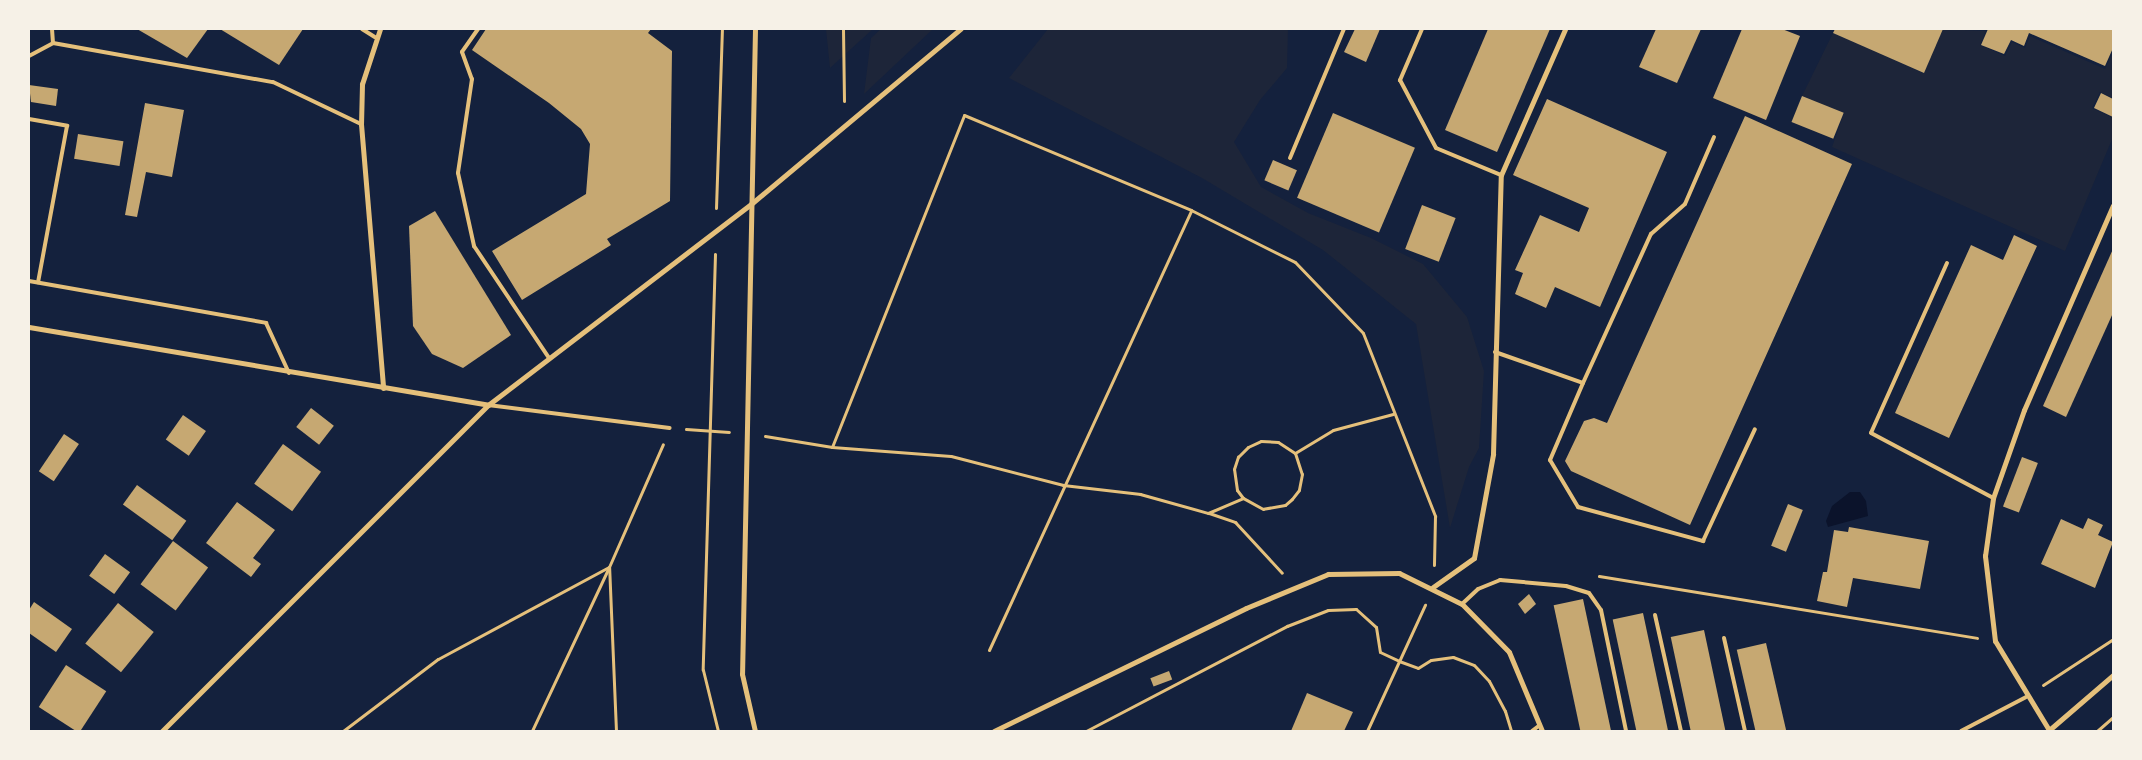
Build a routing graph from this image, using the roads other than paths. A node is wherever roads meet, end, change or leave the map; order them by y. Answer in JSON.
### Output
{"nodes":[{"id":1,"x":52,"y":29,"type":"edge"},
{"id":2,"x":362,"y":29,"type":"edge"},
{"id":3,"x":380,"y":29,"type":"edge"},
{"id":4,"x":478,"y":29,"type":"edge"},
{"id":5,"x":755,"y":29,"type":"edge"},
{"id":6,"x":960,"y":29,"type":"edge"},
{"id":7,"x":1344,"y":29,"type":"edge"},
{"id":8,"x":1422,"y":29,"type":"edge"},
{"id":9,"x":1565,"y":29,"type":"edge"},
{"id":10,"x":375,"y":37,"type":"junction"},
{"id":11,"x":53,"y":43,"type":"junction"},
{"id":12,"x":29,"y":56,"type":"edge"},
{"id":13,"x":29,"y":119,"type":"edge"},
{"id":14,"x":361,"y":124,"type":"junction"},
{"id":15,"x":1714,"y":137,"type":"dead end"},
{"id":16,"x":1290,"y":158,"type":"dead end"},
{"id":17,"x":1501,"y":175,"type":"junction"},
{"id":18,"x":751,"y":204,"type":"junction"},
{"id":19,"x":2113,"y":205,"type":"edge"},
{"id":20,"x":1947,"y":263,"type":"dead end"},
{"id":21,"x":29,"y":281,"type":"edge"},
{"id":22,"x":38,"y":282,"type":"junction"},
{"id":23,"x":29,"y":327,"type":"edge"},
{"id":24,"x":1495,"y":352,"type":"junction"},
{"id":25,"x":549,"y":358,"type":"junction"},
{"id":26,"x":289,"y":373,"type":"junction"},
{"id":27,"x":1583,"y":383,"type":"junction"},
{"id":28,"x":383,"y":388,"type":"junction"},
{"id":29,"x":488,"y":406,"type":"junction"},
{"id":30,"x":670,"y":428,"type":"road end"},
{"id":31,"x":1755,"y":429,"type":"dead end"},
{"id":32,"x":1993,"y":498,"type":"junction"},
{"id":33,"x":1433,"y":587,"type":"junction"},
{"id":34,"x":1462,"y":604,"type":"junction"},
{"id":35,"x":1655,"y":615,"type":"dead end"},
{"id":36,"x":1724,"y":638,"type":"dead end"},
{"id":37,"x":2113,"y":675,"type":"edge"},
{"id":38,"x":2026,"y":697,"type":"junction"},
{"id":39,"x":1541,"y":728,"type":"edge"},
{"id":40,"x":162,"y":731,"type":"edge"},
{"id":41,"x":756,"y":731,"type":"edge"},
{"id":42,"x":994,"y":731,"type":"edge"},
{"id":43,"x":1532,"y":731,"type":"edge"},
{"id":44,"x":1626,"y":731,"type":"edge"},
{"id":45,"x":1681,"y":731,"type":"edge"},
{"id":46,"x":1745,"y":731,"type":"edge"},
{"id":47,"x":1961,"y":731,"type":"edge"},
{"id":48,"x":2048,"y":731,"type":"edge"}],
"edges":[{"from":1,"to":11,"type":"lane"},
{"from":2,"to":10,"type":"lane"},
{"from":3,"to":10,"type":"street"},
{"from":4,"to":25,"type":"lane"},
{"from":5,"to":18,"type":"street"},
{"from":6,"to":18,"type":"street"},
{"from":7,"to":16,"type":"lane"},
{"from":8,"to":17,"type":"lane"},
{"from":9,"to":17,"type":"street"},
{"from":10,"to":14,"type":"street"},
{"from":11,"to":12,"type":"lane"},
{"from":11,"to":14,"type":"lane"},
{"from":13,"to":22,"type":"lane"},
{"from":14,"to":28,"type":"street"},
{"from":15,"to":27,"type":"lane"},
{"from":17,"to":24,"type":"street"},
{"from":18,"to":25,"type":"street"},
{"from":18,"to":41,"type":"street"},
{"from":19,"to":32,"type":"street"},
{"from":20,"to":32,"type":"lane"},
{"from":21,"to":22,"type":"lane"},
{"from":22,"to":26,"type":"lane"},
{"from":23,"to":26,"type":"street"},
{"from":24,"to":27,"type":"lane"},
{"from":24,"to":33,"type":"street"},
{"from":25,"to":29,"type":"street"},
{"from":26,"to":28,"type":"street"},
{"from":27,"to":31,"type":"lane"},
{"from":28,"to":29,"type":"street"},
{"from":29,"to":30,"type":"lane"},
{"from":29,"to":40,"type":"street"},
{"from":32,"to":38,"type":"street"},
{"from":33,"to":34,"type":"street"},
{"from":33,"to":42,"type":"street"},
{"from":34,"to":39,"type":"street"},
{"from":34,"to":44,"type":"lane"},
{"from":35,"to":45,"type":"lane"},
{"from":36,"to":46,"type":"lane"},
{"from":37,"to":48,"type":"street"},
{"from":38,"to":47,"type":"lane"},
{"from":38,"to":48,"type":"street"},
{"from":39,"to":43,"type":"lane"}]}
